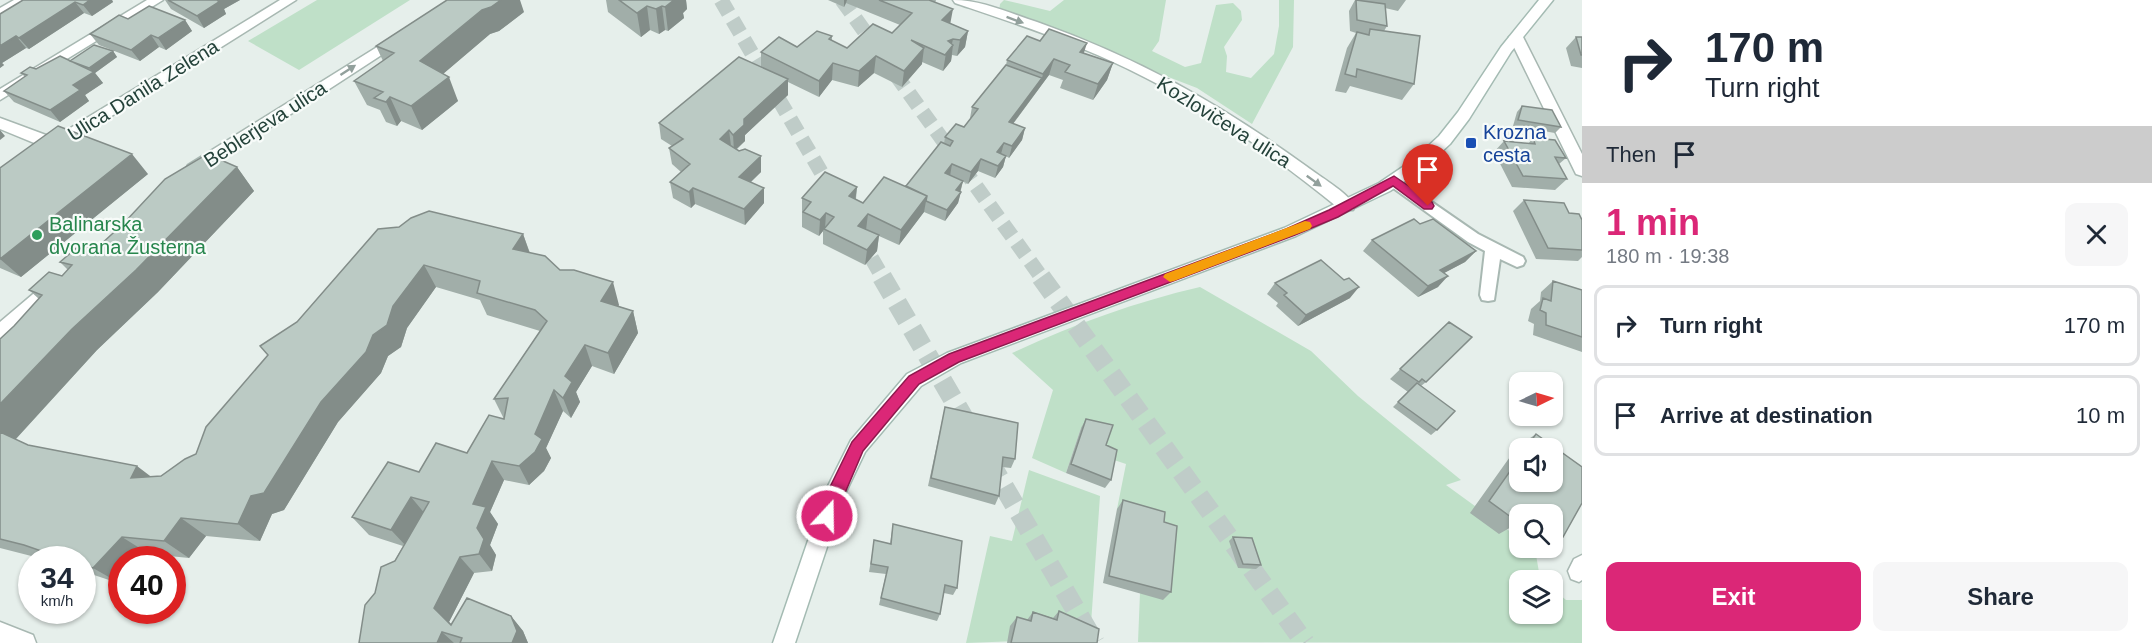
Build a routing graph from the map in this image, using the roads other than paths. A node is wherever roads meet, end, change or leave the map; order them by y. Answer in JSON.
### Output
{"nodes":[{"id":1,"x":24,"y":0,"type":"edge"},
{"id":2,"x":156,"y":0,"type":"edge"},
{"id":3,"x":289,"y":0,"type":"edge"},
{"id":4,"x":960,"y":0,"type":"edge"},
{"id":5,"x":1546,"y":0,"type":"edge"},
{"id":6,"x":0,"y":13,"type":"edge"},
{"id":7,"x":409,"y":31,"type":"edge"},
{"id":8,"x":1516,"y":37,"type":"junction"},
{"id":9,"x":0,"y":95,"type":"edge"},
{"id":10,"x":0,"y":123,"type":"edge"},
{"id":11,"x":56,"y":144,"type":"junction"},
{"id":12,"x":37,"y":158,"type":"edge"},
{"id":13,"x":1582,"y":170,"type":"edge"},
{"id":14,"x":182,"y":177,"type":"edge"},
{"id":15,"x":1394,"y":181,"type":"junction"},
{"id":16,"x":1347,"y":206,"type":"junction"},
{"id":17,"x":1493,"y":248,"type":"junction"},
{"id":18,"x":1517,"y":261,"type":"dead end"},
{"id":19,"x":72,"y":271,"type":"edge"},
{"id":20,"x":1488,"y":295,"type":"dead end"},
{"id":21,"x":0,"y":333,"type":"edge"},
{"id":22,"x":0,"y":633,"type":"edge"},
{"id":23,"x":25,"y":643,"type":"edge"},
{"id":24,"x":784,"y":643,"type":"edge"}],
"edges":[{"from":1,"to":6,"type":"street"},
{"from":2,"to":9,"type":"street"},
{"from":3,"to":11,"type":"street","name":"Ulica Danila Zelena"},
{"from":4,"to":16,"type":"street","name":"Kozlovičeva ulica","one_way":true},
{"from":5,"to":8,"type":"street"},
{"from":14,"to":7,"type":"street","name":"Beblerjeva ulica","one_way":true},
{"from":8,"to":13,"type":"street"},
{"from":8,"to":15,"type":"street"},
{"from":10,"to":11,"type":"street"},
{"from":11,"to":12,"type":"street","name":"Ulica Danila Zelena"},
{"from":15,"to":16,"type":"street"},
{"from":15,"to":17,"type":"lane"},
{"from":16,"to":24,"type":"street"},
{"from":17,"to":18,"type":"lane"},
{"from":17,"to":20,"type":"lane"},
{"from":19,"to":21,"type":"street"},
{"from":22,"to":23,"type":"street"}]}
